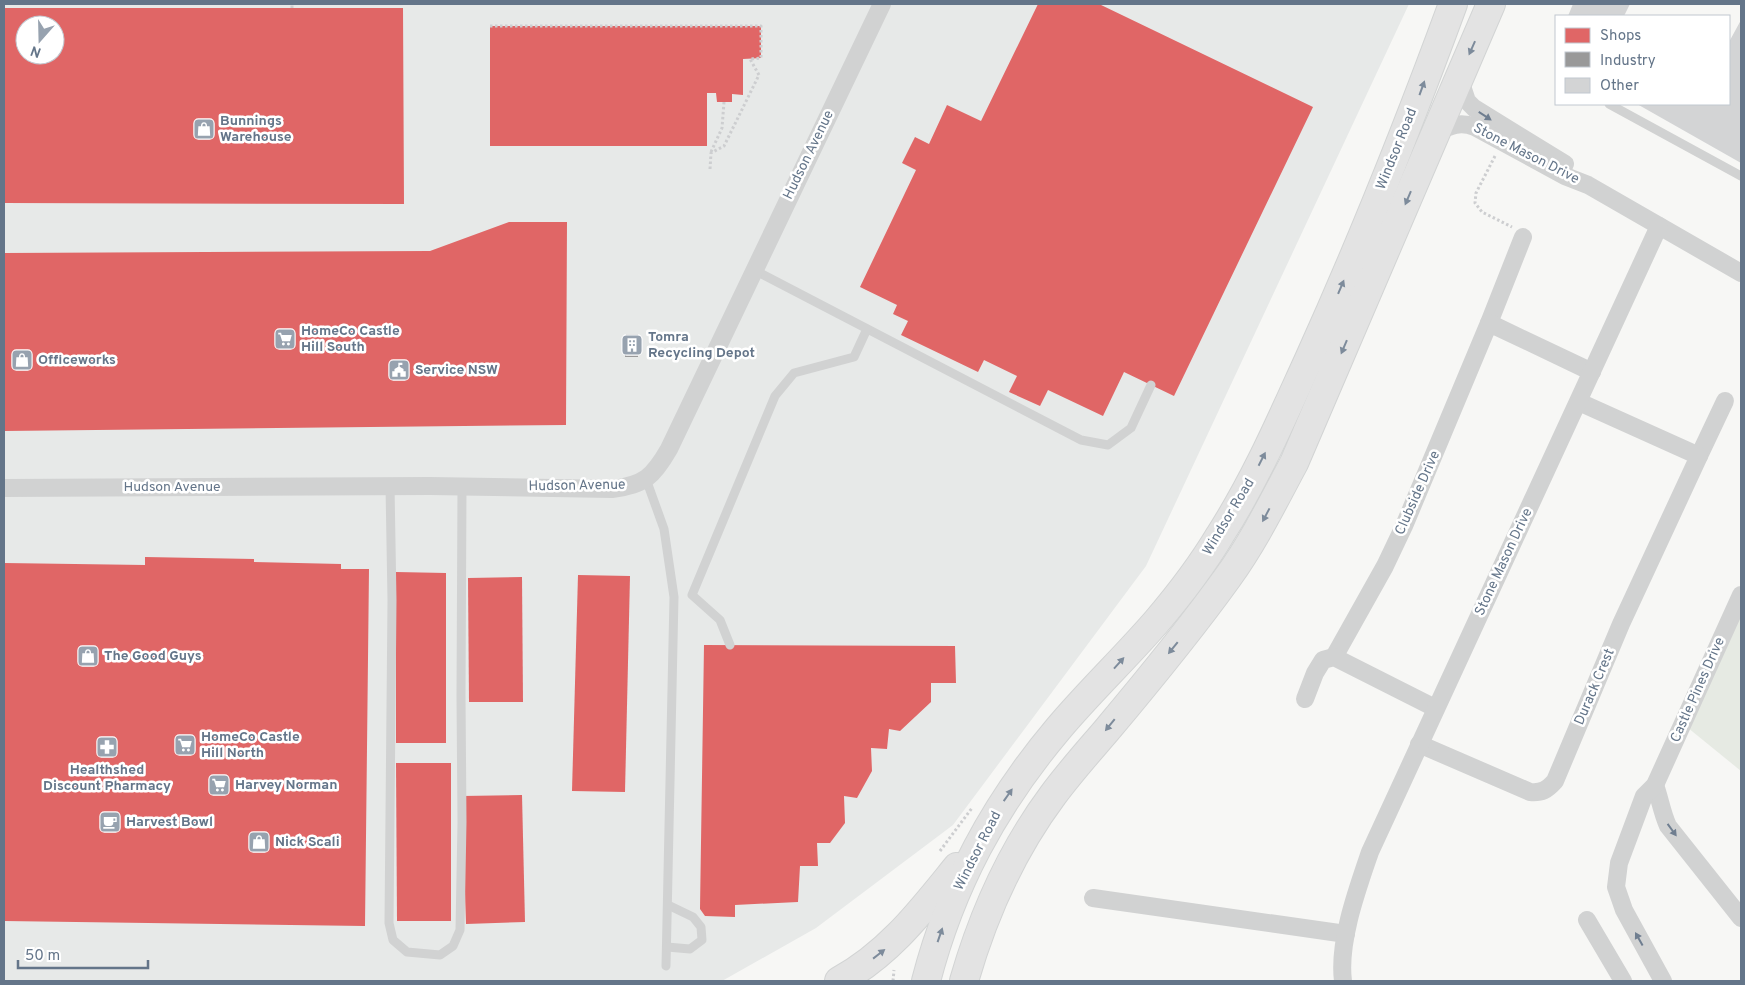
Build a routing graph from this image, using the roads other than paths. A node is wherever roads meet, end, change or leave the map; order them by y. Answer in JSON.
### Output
{"nodes":[{"id":1,"x":874,"y":4,"type":"edge"},
{"id":2,"x":882,"y":4,"type":"edge"},
{"id":3,"x":1453,"y":4,"type":"edge"},
{"id":4,"x":1491,"y":4,"type":"edge"},
{"id":5,"x":872,"y":24,"type":"junction"},
{"id":6,"x":1459,"y":77,"type":"junction"},
{"id":7,"x":1611,"y":105,"type":"edge"},
{"id":8,"x":1435,"y":133,"type":"junction"},
{"id":9,"x":1741,"y":176,"type":"edge"},
{"id":10,"x":1588,"y":185,"type":"junction"},
{"id":11,"x":1659,"y":226,"type":"junction"},
{"id":12,"x":1523,"y":237,"type":"road end"},
{"id":13,"x":754,"y":270,"type":"junction"},
{"id":14,"x":1741,"y":273,"type":"edge"},
{"id":15,"x":1489,"y":323,"type":"junction"},
{"id":16,"x":867,"y":329,"type":"junction"},
{"id":17,"x":1592,"y":372,"type":"junction"},
{"id":18,"x":1151,"y":385,"type":"dead end"},
{"id":19,"x":1725,"y":401,"type":"dead end"},
{"id":20,"x":1579,"y":402,"type":"junction"},
{"id":21,"x":1699,"y":456,"type":"junction"},
{"id":22,"x":646,"y":479,"type":"junction"},
{"id":23,"x":390,"y":486,"type":"junction"},
{"id":24,"x":462,"y":486,"type":"junction"},
{"id":25,"x":4,"y":488,"type":"edge"},
{"id":26,"x":1741,"y":595,"type":"edge"},
{"id":27,"x":730,"y":646,"type":"dead end"},
{"id":28,"x":1334,"y":657,"type":"junction"},
{"id":29,"x":1305,"y":699,"type":"dead end"},
{"id":30,"x":1435,"y":708,"type":"junction"},
{"id":31,"x":1419,"y":744,"type":"junction"},
{"id":32,"x":1655,"y":785,"type":"junction"},
{"id":33,"x":982,"y":836,"type":"junction"},
{"id":34,"x":1093,"y":898,"type":"dead end"},
{"id":35,"x":668,"y":904,"type":"junction"},
{"id":36,"x":1741,"y":918,"type":"edge"},
{"id":37,"x":1587,"y":920,"type":"dead end"},
{"id":38,"x":1346,"y":934,"type":"junction"},
{"id":39,"x":667,"y":947,"type":"junction"},
{"id":40,"x":666,"y":966,"type":"dead end"},
{"id":41,"x":839,"y":981,"type":"edge"},
{"id":42,"x":926,"y":981,"type":"edge"},
{"id":43,"x":964,"y":981,"type":"edge"},
{"id":44,"x":1343,"y":981,"type":"edge"},
{"id":45,"x":1623,"y":981,"type":"edge"},
{"id":46,"x":1663,"y":981,"type":"edge"}],
"edges":[{"from":1,"to":5,"type":"street"},
{"from":2,"to":5,"type":"street","name":"Hudson Avenue"},
{"from":33,"to":3,"type":"main road","name":"Windsor Road","one_way":true},
{"from":4,"to":6,"type":"main road","name":"Windsor Road","one_way":true},
{"from":5,"to":13,"type":"street","name":"Hudson Avenue"},
{"from":6,"to":8,"type":"main road","name":"Windsor Road"},
{"from":6,"to":10,"type":"street","name":"Stone Mason Drive","one_way":true},
{"from":7,"to":9,"type":"lane"},
{"from":8,"to":10,"type":"street","name":"Stone Mason Drive"},
{"from":8,"to":43,"type":"main road","name":"Windsor Road","one_way":true},
{"from":10,"to":11,"type":"street","name":"Stone Mason Drive"},
{"from":11,"to":14,"type":"street"},
{"from":11,"to":17,"type":"street","name":"Stone Mason Drive"},
{"from":12,"to":15,"type":"street","name":"Clubside Drive"},
{"from":13,"to":16,"type":"lane"},
{"from":13,"to":22,"type":"street","name":"Hudson Avenue"},
{"from":15,"to":17,"type":"street"},
{"from":15,"to":28,"type":"street","name":"Clubside Drive"},
{"from":16,"to":18,"type":"lane"},
{"from":16,"to":27,"type":"lane"},
{"from":17,"to":20,"type":"street","name":"Stone Mason Drive"},
{"from":19,"to":21,"type":"street","name":"Durack Crest"},
{"from":20,"to":21,"type":"street"},
{"from":20,"to":30,"type":"street","name":"Stone Mason Drive"},
{"from":21,"to":31,"type":"street","name":"Durack Crest"},
{"from":22,"to":24,"type":"street","name":"Hudson Avenue"},
{"from":22,"to":35,"type":"lane"},
{"from":23,"to":24,"type":"street","name":"Hudson Avenue"},
{"from":23,"to":24,"type":"lane"},
{"from":23,"to":25,"type":"street","name":"Hudson Avenue"},
{"from":26,"to":32,"type":"street","name":"Castle Pines Drive"},
{"from":28,"to":29,"type":"street","name":"Clubside Drive"},
{"from":28,"to":30,"type":"street"},
{"from":30,"to":31,"type":"street","name":"Stone Mason Drive"},
{"from":31,"to":38,"type":"street","name":"Stone Mason Drive"},
{"from":32,"to":36,"type":"street","one_way":true},
{"from":46,"to":32,"type":"street","name":"Castle Pines Drive","one_way":true},
{"from":41,"to":33,"type":"main road","one_way":true},
{"from":42,"to":33,"type":"main road","name":"Windsor Road","one_way":true},
{"from":34,"to":38,"type":"street"},
{"from":35,"to":39,"type":"lane"},
{"from":35,"to":39,"type":"lane"},
{"from":37,"to":45,"type":"street"},
{"from":38,"to":44,"type":"street","name":"Stone Mason Drive"},
{"from":39,"to":40,"type":"lane"}]}
